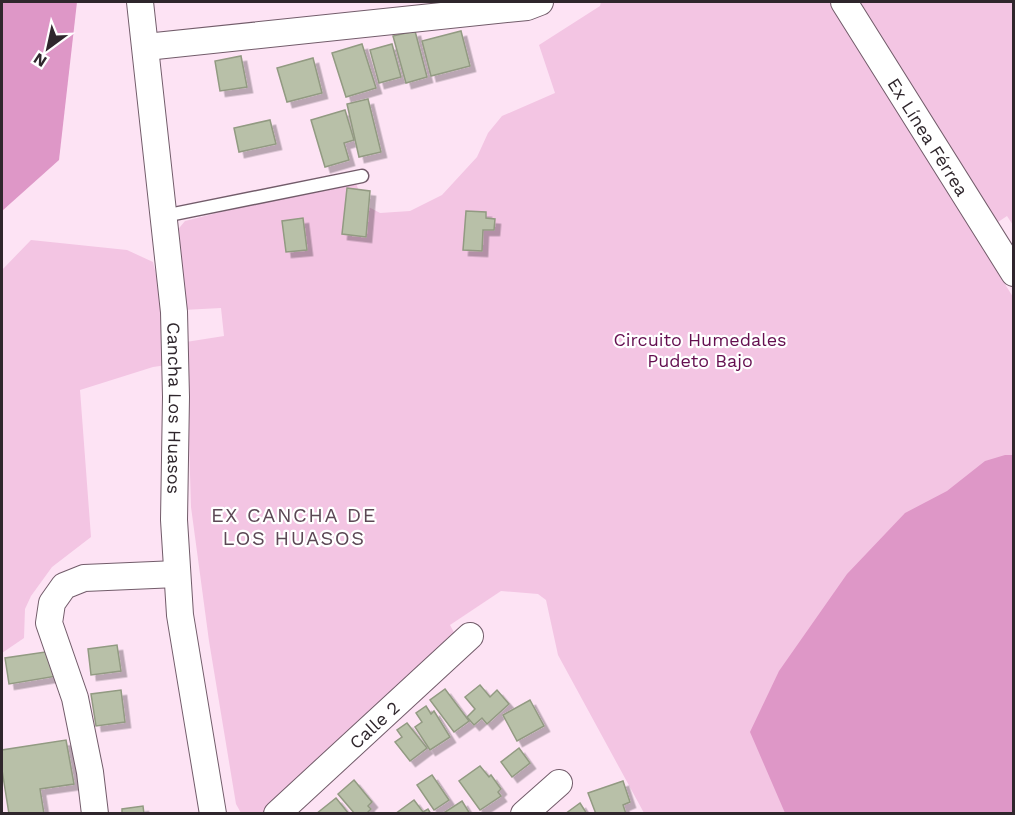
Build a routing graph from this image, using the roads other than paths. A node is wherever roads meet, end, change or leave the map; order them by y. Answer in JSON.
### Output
{"nodes":[{"id":1,"x":140,"y":2,"type":"edge"},
{"id":2,"x":540,"y":2,"type":"edge"},
{"id":3,"x":844,"y":2,"type":"edge"},
{"id":4,"x":146,"y":47,"type":"junction"},
{"id":5,"x":362,"y":176,"type":"dead end"},
{"id":6,"x":164,"y":216,"type":"junction"},
{"id":7,"x":1014,"y":273,"type":"edge"},
{"id":8,"x":177,"y":574,"type":"junction"},
{"id":9,"x":470,"y":636,"type":"dead end"},
{"id":10,"x":559,"y":783,"type":"dead end"},
{"id":11,"x":95,"y":813,"type":"edge"},
{"id":12,"x":213,"y":813,"type":"edge"},
{"id":13,"x":277,"y":813,"type":"edge"},
{"id":14,"x":524,"y":813,"type":"edge"}],
"edges":[{"from":1,"to":4,"type":"street","name":"Cancha Los Huasos"},
{"from":2,"to":4,"type":"street"},
{"from":3,"to":7,"type":"street","name":"Ex Línea Férrea"},
{"from":4,"to":6,"type":"street","name":"Cancha Los Huasos"},
{"from":5,"to":6,"type":"lane"},
{"from":6,"to":8,"type":"street","name":"Cancha Los Huasos"},
{"from":8,"to":11,"type":"street"},
{"from":8,"to":12,"type":"street","name":"Cancha Los Huasos"},
{"from":9,"to":13,"type":"street","name":"Calle 2"},
{"from":10,"to":14,"type":"street"}]}
